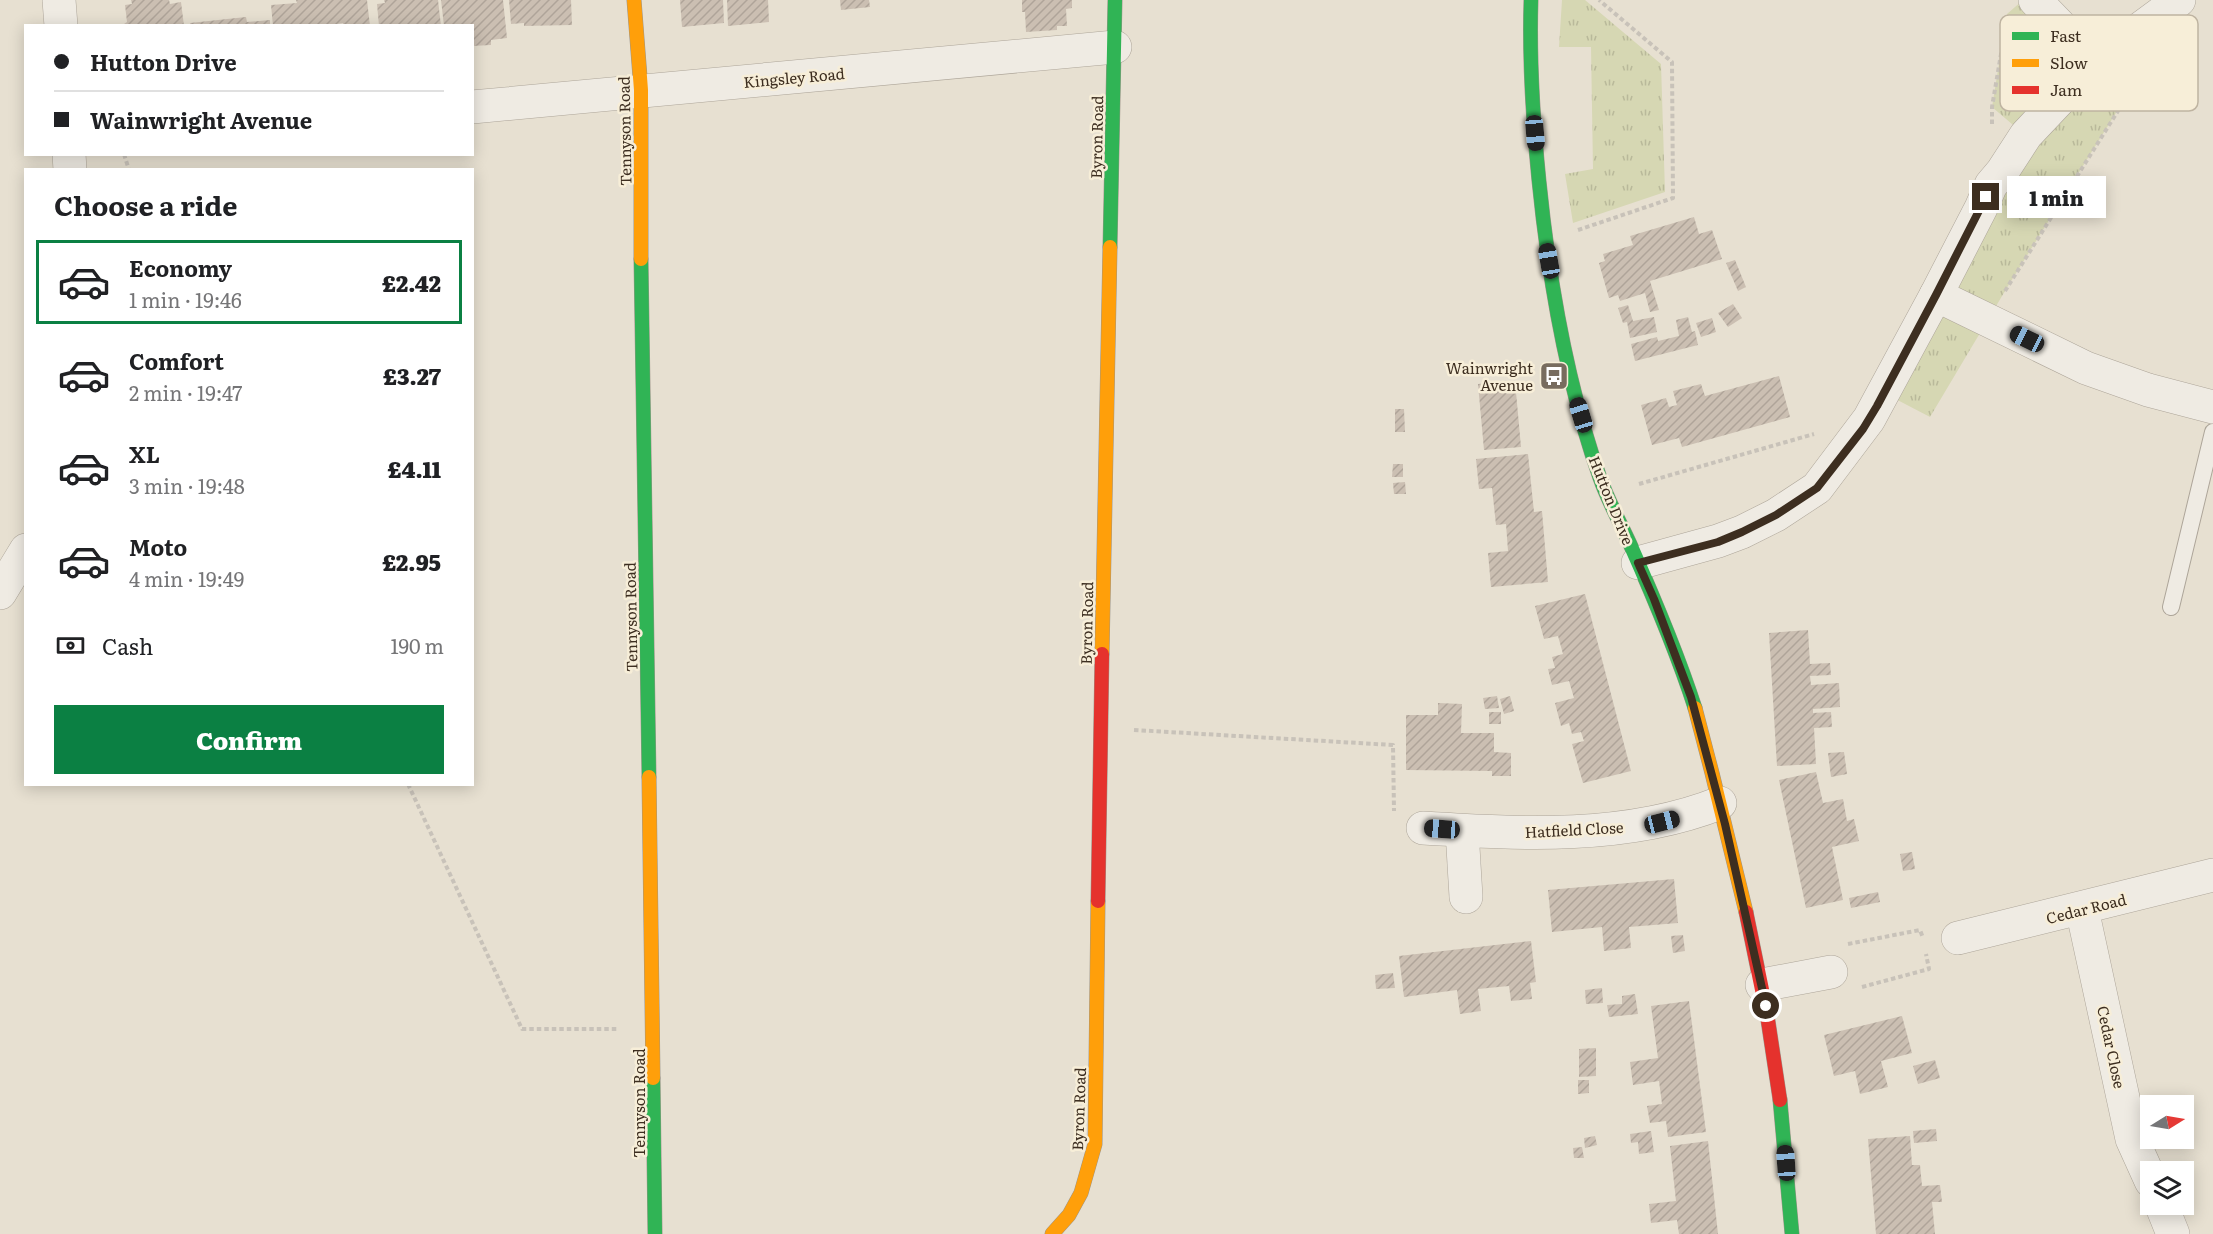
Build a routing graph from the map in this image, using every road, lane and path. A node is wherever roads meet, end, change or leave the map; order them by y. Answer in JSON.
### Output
{"nodes":[{"id":1,"x":59,"y":0,"type":"edge"},
{"id":2,"x":634,"y":0,"type":"edge"},
{"id":3,"x":1114,"y":0,"type":"edge"},
{"id":4,"x":1531,"y":0,"type":"edge"},
{"id":5,"x":1599,"y":0,"type":"edge"},
{"id":6,"x":2180,"y":0,"type":"edge"},
{"id":7,"x":2159,"y":15,"type":"edge"},
{"id":8,"x":60,"y":24,"type":"edge"},
{"id":9,"x":1115,"y":47,"type":"junction"},
{"id":10,"x":2000,"y":79,"type":"edge"},
{"id":11,"x":641,"y":90,"type":"junction"},
{"id":12,"x":474,"y":107,"type":"edge"},
{"id":13,"x":2049,"y":111,"type":"edge"},
{"id":14,"x":2118,"y":111,"type":"edge"},
{"id":15,"x":1992,"y":129,"type":"dead end"},
{"id":16,"x":1546,"y":240,"type":"junction"},
{"id":17,"x":1936,"y":295,"type":"junction"},
{"id":18,"x":1988,"y":320,"type":"junction"},
{"id":19,"x":2213,"y":407,"type":"edge"},
{"id":20,"x":1869,"y":419,"type":"junction"},
{"id":21,"x":2213,"y":432,"type":"edge"},
{"id":22,"x":1607,"y":493,"type":"junction"},
{"id":23,"x":24,"y":553,"type":"edge"},
{"id":24,"x":1638,"y":563,"type":"junction"},
{"id":25,"x":0,"y":593,"type":"edge"},
{"id":26,"x":2171,"y":607,"type":"dead end"},
{"id":27,"x":1101,"y":728,"type":"junction"},
{"id":28,"x":409,"y":786,"type":"edge"},
{"id":29,"x":1720,"y":803,"type":"junction"},
{"id":30,"x":1423,"y":828,"type":"joint"},
{"id":31,"x":1462,"y":831,"type":"junction"},
{"id":32,"x":2213,"y":875,"type":"edge"},
{"id":33,"x":1466,"y":897,"type":"dead end"},
{"id":34,"x":2082,"y":909,"type":"junction"},
{"id":35,"x":1958,"y":938,"type":"dead end"},
{"id":36,"x":1836,"y":971,"type":"junction"},
{"id":37,"x":1762,"y":986,"type":"junction"},
{"id":38,"x":654,"y":1028,"type":"junction"},
{"id":39,"x":2142,"y":1161,"type":"edge"},
{"id":40,"x":2165,"y":1215,"type":"edge"},
{"id":41,"x":1060,"y":1231,"type":"edge"},
{"id":42,"x":655,"y":1234,"type":"edge"},
{"id":43,"x":1792,"y":1234,"type":"edge"},
{"id":44,"x":2172,"y":1234,"type":"edge"}],
"edges":[{"from":1,"to":8,"type":"street"},
{"from":2,"to":11,"type":"street","name":"Tennyson Road"},
{"from":3,"to":9,"type":"street","name":"Byron Road"},
{"from":4,"to":16,"type":"street","name":"Hutton Drive"},
{"from":5,"to":16,"type":"path"},
{"from":6,"to":7,"type":"street"},
{"from":9,"to":11,"type":"street","name":"Kingsley Road"},
{"from":9,"to":27,"type":"street","name":"Byron Road"},
{"from":10,"to":15,"type":"path"},
{"from":11,"to":12,"type":"street","name":"Kingsley Road"},
{"from":11,"to":38,"type":"street","name":"Tennyson Road"},
{"from":13,"to":17,"type":"street"},
{"from":14,"to":18,"type":"path"},
{"from":16,"to":22,"type":"street","name":"Hutton Drive"},
{"from":17,"to":18,"type":"street"},
{"from":17,"to":20,"type":"street"},
{"from":18,"to":19,"type":"street"},
{"from":20,"to":22,"type":"path"},
{"from":20,"to":24,"type":"street"},
{"from":21,"to":26,"type":"lane"},
{"from":22,"to":24,"type":"street","name":"Hutton Drive"},
{"from":23,"to":25,"type":"street"},
{"from":24,"to":29,"type":"street","name":"Hutton Drive"},
{"from":27,"to":30,"type":"path"},
{"from":27,"to":41,"type":"street","name":"Byron Road"},
{"from":28,"to":38,"type":"path"},
{"from":29,"to":31,"type":"street","name":"Hatfield Close"},
{"from":29,"to":37,"type":"street","name":"Hutton Drive"},
{"from":30,"to":31,"type":"street","name":"Hatfield Close"},
{"from":31,"to":33,"type":"street"},
{"from":32,"to":34,"type":"street","name":"Cedar Road"},
{"from":34,"to":35,"type":"street","name":"Cedar Road"},
{"from":34,"to":39,"type":"street","name":"Cedar Close"},
{"from":36,"to":36,"type":"path"},
{"from":36,"to":37,"type":"street"},
{"from":37,"to":43,"type":"street","name":"Hutton Drive"},
{"from":38,"to":42,"type":"street","name":"Tennyson Road"},
{"from":40,"to":44,"type":"street"}]}
